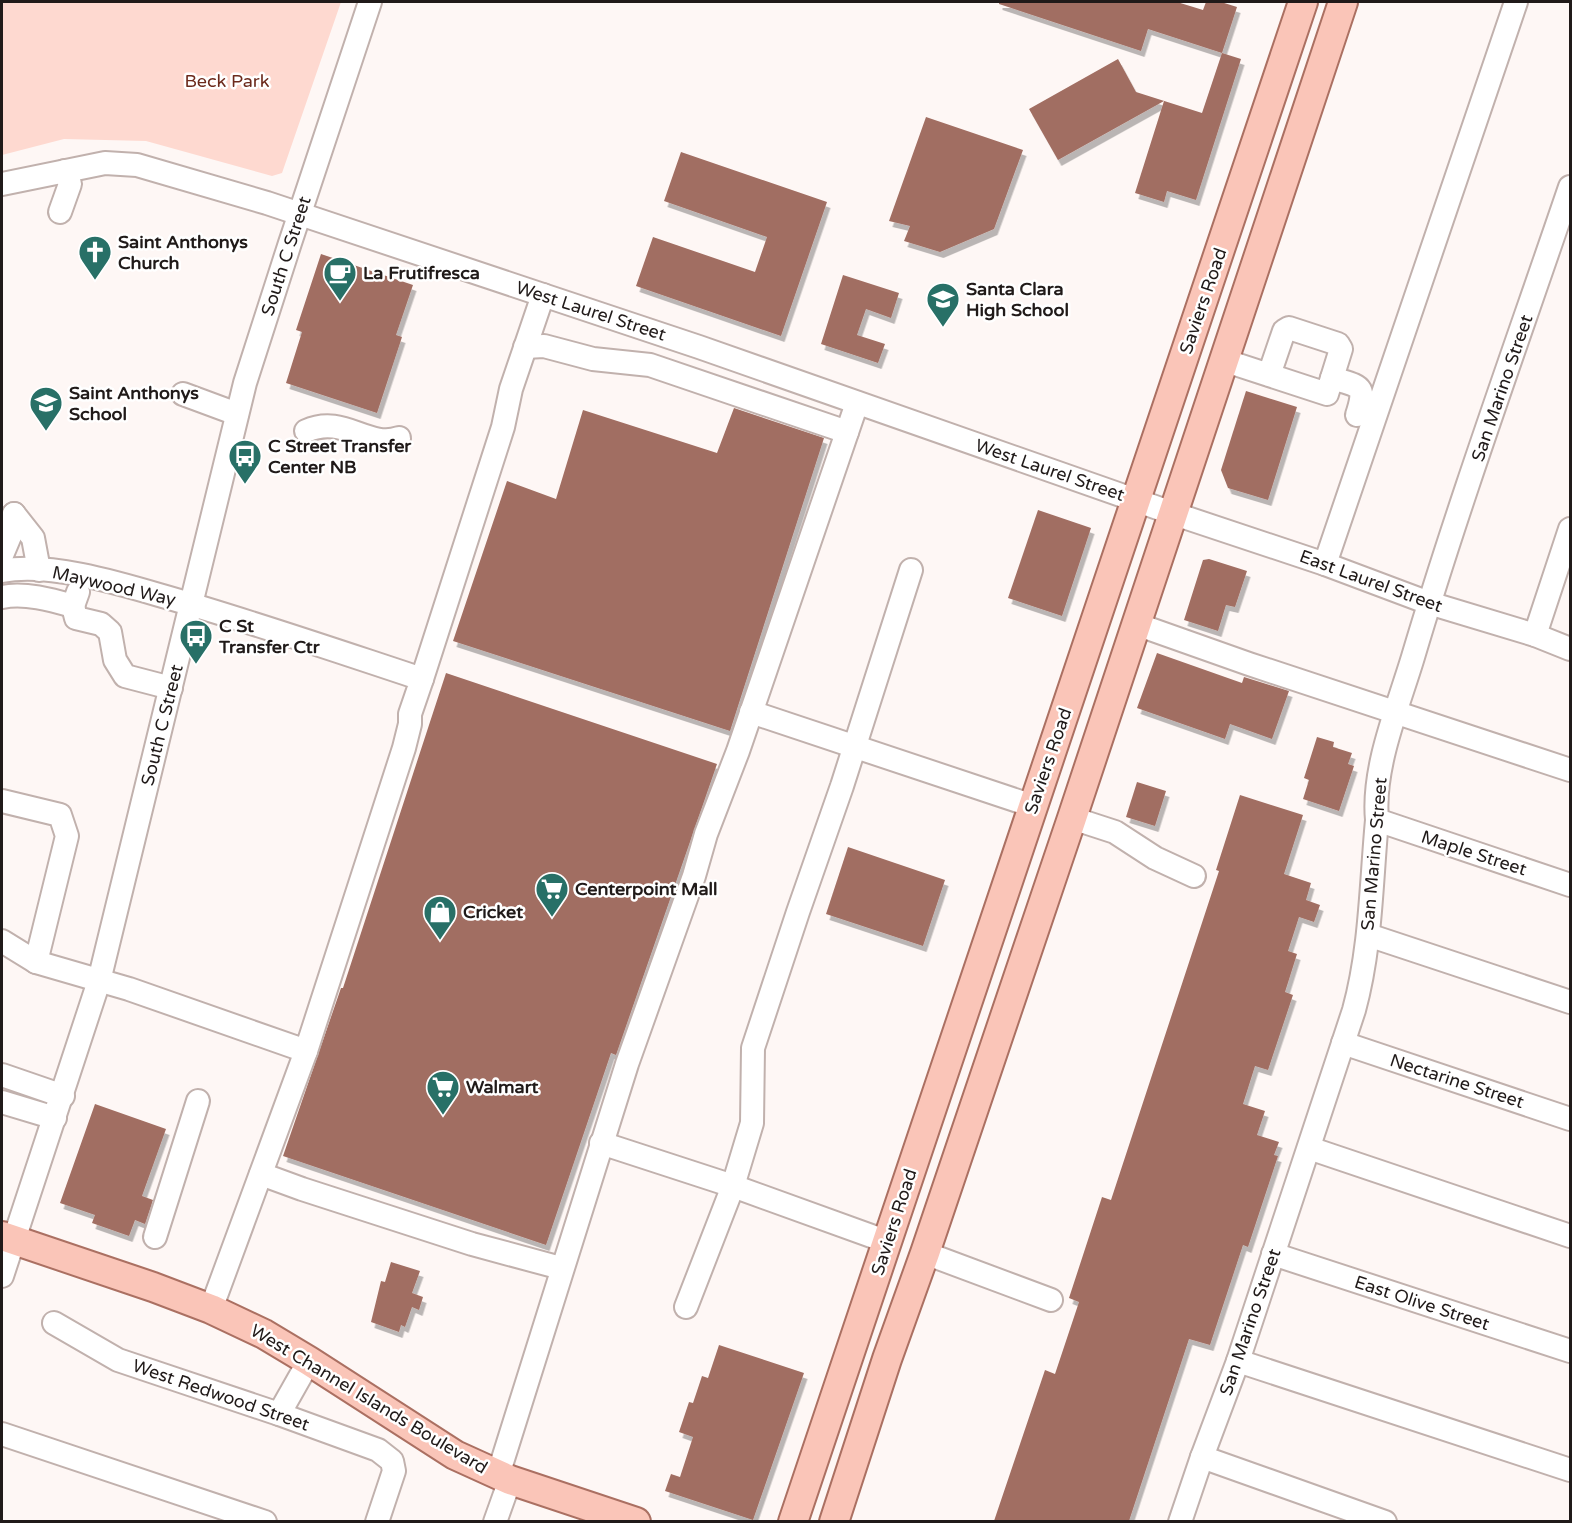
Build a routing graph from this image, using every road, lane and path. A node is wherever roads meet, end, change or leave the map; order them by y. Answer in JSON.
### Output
{"nodes":[{"id":1,"x":370,"y":2,"type":"edge"},
{"id":2,"x":1304,"y":2,"type":"edge"},
{"id":3,"x":1343,"y":2,"type":"edge"},
{"id":4,"x":1516,"y":2,"type":"edge"},
{"id":5,"x":65,"y":171,"type":"junction"},
{"id":6,"x":2,"y":184,"type":"edge"},
{"id":7,"x":1570,"y":187,"type":"edge"},
{"id":8,"x":60,"y":212,"type":"dead end"},
{"id":9,"x":299,"y":214,"type":"junction"},
{"id":10,"x":543,"y":295,"type":"junction"},
{"id":11,"x":525,"y":347,"type":"junction"},
{"id":12,"x":1223,"y":360,"type":"junction"},
{"id":13,"x":1269,"y":375,"type":"junction"},
{"id":14,"x":1332,"y":378,"type":"junction"},
{"id":15,"x":183,"y":394,"type":"dead end"},
{"id":16,"x":857,"y":403,"type":"junction"},
{"id":17,"x":237,"y":414,"type":"junction"},
{"id":18,"x":1357,"y":415,"type":"dead end"},
{"id":19,"x":306,"y":431,"type":"dead end"},
{"id":20,"x":847,"y":432,"type":"junction"},
{"id":21,"x":399,"y":438,"type":"dead end"},
{"id":22,"x":1136,"y":500,"type":"junction"},
{"id":23,"x":1172,"y":513,"type":"junction"},
{"id":24,"x":1570,"y":529,"type":"edge"},
{"id":25,"x":2,"y":555,"type":"edge"},
{"id":26,"x":1325,"y":564,"type":"junction"},
{"id":27,"x":39,"y":570,"type":"junction"},
{"id":28,"x":912,"y":570,"type":"dead end"},
{"id":29,"x":2,"y":571,"type":"edge"},
{"id":30,"x":84,"y":576,"type":"junction"},
{"id":31,"x":2,"y":597,"type":"edge"},
{"id":32,"x":1429,"y":603,"type":"junction"},
{"id":33,"x":191,"y":604,"type":"junction"},
{"id":34,"x":73,"y":606,"type":"junction"},
{"id":35,"x":1136,"y":624,"type":"junction"},
{"id":36,"x":1535,"y":635,"type":"junction"},
{"id":37,"x":1089,"y":639,"type":"junction"},
{"id":38,"x":1570,"y":649,"type":"edge"},
{"id":39,"x":422,"y":679,"type":"junction"},
{"id":40,"x":171,"y":688,"type":"junction"},
{"id":41,"x":1397,"y":711,"type":"junction"},
{"id":42,"x":751,"y":712,"type":"junction"},
{"id":43,"x":855,"y":747,"type":"junction"},
{"id":44,"x":1570,"y":770,"type":"edge"},
{"id":45,"x":2,"y":801,"type":"edge"},
{"id":46,"x":1033,"y":806,"type":"junction"},
{"id":47,"x":1072,"y":818,"type":"junction"},
{"id":48,"x":1377,"y":820,"type":"junction"},
{"id":49,"x":1194,"y":876,"type":"dead end"},
{"id":50,"x":1570,"y":885,"type":"edge"},
{"id":51,"x":1368,"y":935,"type":"junction"},
{"id":52,"x":2,"y":941,"type":"edge"},
{"id":53,"x":36,"y":962,"type":"junction"},
{"id":54,"x":99,"y":981,"type":"junction"},
{"id":55,"x":1570,"y":1002,"type":"edge"},
{"id":56,"x":1343,"y":1043,"type":"junction"},
{"id":57,"x":306,"y":1051,"type":"junction"},
{"id":58,"x":951,"y":1053,"type":"junction"},
{"id":59,"x":2,"y":1075,"type":"edge"},
{"id":60,"x":63,"y":1096,"type":"junction"},
{"id":61,"x":198,"y":1101,"type":"dead end"},
{"id":62,"x":2,"y":1102,"type":"edge"},
{"id":63,"x":973,"y":1110,"type":"junction"},
{"id":64,"x":55,"y":1118,"type":"junction"},
{"id":65,"x":1570,"y":1119,"type":"edge"},
{"id":66,"x":602,"y":1143,"type":"junction"},
{"id":67,"x":1309,"y":1148,"type":"junction"},
{"id":68,"x":261,"y":1174,"type":"junction"},
{"id":69,"x":733,"y":1186,"type":"junction"},
{"id":70,"x":1570,"y":1236,"type":"edge"},
{"id":71,"x":155,"y":1237,"type":"dead end"},
{"id":72,"x":7,"y":1238,"type":"edge"},
{"id":73,"x":888,"y":1242,"type":"junction"},
{"id":74,"x":925,"y":1254,"type":"junction"},
{"id":75,"x":1273,"y":1254,"type":"junction"},
{"id":76,"x":561,"y":1268,"type":"junction"},
{"id":77,"x":2,"y":1276,"type":"edge"},
{"id":78,"x":1051,"y":1300,"type":"dead end"},
{"id":79,"x":686,"y":1307,"type":"dead end"},
{"id":80,"x":211,"y":1309,"type":"junction"},
{"id":81,"x":54,"y":1323,"type":"dead end"},
{"id":82,"x":1570,"y":1351,"type":"edge"},
{"id":83,"x":309,"y":1361,"type":"junction"},
{"id":84,"x":1238,"y":1361,"type":"junction"},
{"id":85,"x":876,"y":1392,"type":"junction"},
{"id":86,"x":279,"y":1414,"type":"junction"},
{"id":87,"x":2,"y":1434,"type":"edge"},
{"id":88,"x":1202,"y":1457,"type":"junction"},
{"id":89,"x":1570,"y":1470,"type":"edge"},
{"id":90,"x":504,"y":1478,"type":"junction"},
{"id":91,"x":265,"y":1521,"type":"edge"},
{"id":92,"x":377,"y":1521,"type":"edge"},
{"id":93,"x":495,"y":1521,"type":"edge"},
{"id":94,"x":636,"y":1521,"type":"edge"},
{"id":95,"x":793,"y":1521,"type":"edge"},
{"id":96,"x":834,"y":1521,"type":"edge"},
{"id":97,"x":1180,"y":1521,"type":"edge"},
{"id":98,"x":1385,"y":1521,"type":"edge"}],
"edges":[{"from":1,"to":9,"type":"street","name":"South C Street"},
{"from":2,"to":22,"type":"main road","name":"Saviers Road"},
{"from":3,"to":12,"type":"main road","name":"Saviers Road"},
{"from":4,"to":26,"type":"street"},
{"from":5,"to":6,"type":"street","name":"West Laurel Street"},
{"from":5,"to":8,"type":"street"},
{"from":5,"to":9,"type":"street","name":"West Laurel Street"},
{"from":7,"to":32,"type":"street","name":"San Marino Street"},
{"from":9,"to":10,"type":"street","name":"West Laurel Street"},
{"from":9,"to":17,"type":"street","name":"South C Street"},
{"from":10,"to":11,"type":"street"},
{"from":10,"to":16,"type":"street","name":"West Laurel Street"},
{"from":11,"to":20,"type":"street"},
{"from":11,"to":39,"type":"street"},
{"from":12,"to":13,"type":"street"},
{"from":12,"to":23,"type":"main road","name":"Saviers Road"},
{"from":13,"to":14,"type":"street"},
{"from":13,"to":14,"type":"street"},
{"from":14,"to":18,"type":"street"},
{"from":15,"to":17,"type":"street"},
{"from":16,"to":20,"type":"street"},
{"from":16,"to":22,"type":"street","name":"West Laurel Street"},
{"from":17,"to":33,"type":"street","name":"South C Street"},
{"from":19,"to":21,"type":"street"},
{"from":20,"to":42,"type":"street"},
{"from":22,"to":23,"type":"street","name":"West Laurel Street"},
{"from":22,"to":37,"type":"main road","name":"Saviers Road"},
{"from":23,"to":26,"type":"street","name":"East Laurel Street"},
{"from":23,"to":35,"type":"main road","name":"Saviers Road"},
{"from":24,"to":36,"type":"street"},
{"from":25,"to":27,"type":"street"},
{"from":26,"to":32,"type":"street","name":"East Laurel Street"},
{"from":27,"to":29,"type":"street","name":"Maywood Way"},
{"from":27,"to":30,"type":"street","name":"Maywood Way"},
{"from":28,"to":43,"type":"street"},
{"from":30,"to":33,"type":"street","name":"Maywood Way"},
{"from":30,"to":34,"type":"street"},
{"from":31,"to":34,"type":"street"},
{"from":32,"to":36,"type":"street","name":"East Laurel Street"},
{"from":32,"to":41,"type":"street","name":"San Marino Street"},
{"from":33,"to":39,"type":"street","name":"Maywood Way"},
{"from":33,"to":40,"type":"street","name":"South C Street"},
{"from":34,"to":40,"type":"street"},
{"from":35,"to":41,"type":"street"},
{"from":35,"to":47,"type":"main road","name":"Saviers Road"},
{"from":36,"to":38,"type":"street","name":"East Laurel Street"},
{"from":37,"to":46,"type":"main road","name":"Saviers Road"},
{"from":37,"to":47,"type":"main road"},
{"from":39,"to":57,"type":"street"},
{"from":40,"to":54,"type":"street","name":"South C Street"},
{"from":41,"to":44,"type":"street"},
{"from":41,"to":48,"type":"street","name":"San Marino Street"},
{"from":42,"to":43,"type":"street"},
{"from":42,"to":66,"type":"street"},
{"from":43,"to":46,"type":"street"},
{"from":43,"to":69,"type":"street"},
{"from":45,"to":53,"type":"street"},
{"from":46,"to":58,"type":"main road","name":"Saviers Road"},
{"from":46,"to":63,"type":"main road"},
{"from":47,"to":49,"type":"street"},
{"from":47,"to":63,"type":"main road","name":"Saviers Road"},
{"from":48,"to":50,"type":"street","name":"Maple Street"},
{"from":48,"to":51,"type":"street","name":"San Marino Street"},
{"from":51,"to":55,"type":"street"},
{"from":51,"to":56,"type":"street","name":"San Marino Street"},
{"from":52,"to":53,"type":"street"},
{"from":53,"to":54,"type":"street"},
{"from":54,"to":57,"type":"street"},
{"from":54,"to":60,"type":"street","name":"South C Street"},
{"from":56,"to":65,"type":"street","name":"Nectarine Street"},
{"from":56,"to":67,"type":"street","name":"San Marino Street"},
{"from":57,"to":68,"type":"street"},
{"from":58,"to":73,"type":"main road","name":"Saviers Road"},
{"from":58,"to":74,"type":"main road"},
{"from":59,"to":60,"type":"street"},
{"from":60,"to":64,"type":"street","name":"South C Street"},
{"from":61,"to":71,"type":"street"},
{"from":62,"to":64,"type":"street"},
{"from":63,"to":74,"type":"main road","name":"Saviers Road"},
{"from":64,"to":72,"type":"street","name":"South C Street"},
{"from":66,"to":69,"type":"street"},
{"from":66,"to":76,"type":"street"},
{"from":67,"to":70,"type":"street"},
{"from":67,"to":75,"type":"street","name":"San Marino Street"},
{"from":68,"to":76,"type":"street"},
{"from":68,"to":80,"type":"street"},
{"from":69,"to":73,"type":"street"},
{"from":69,"to":79,"type":"street"},
{"from":72,"to":77,"type":"street","name":"South C Street"},
{"from":72,"to":80,"type":"main road","name":"West Channel Islands Boulevard"},
{"from":73,"to":85,"type":"main road"},
{"from":73,"to":95,"type":"main road","name":"Saviers Road"},
{"from":74,"to":78,"type":"street"},
{"from":74,"to":85,"type":"main road","name":"Saviers Road"},
{"from":75,"to":82,"type":"street","name":"East Olive Street"},
{"from":75,"to":84,"type":"street","name":"San Marino Street"},
{"from":76,"to":90,"type":"street"},
{"from":80,"to":83,"type":"main road","name":"West Channel Islands Boulevard"},
{"from":81,"to":86,"type":"street","name":"West Redwood Street"},
{"from":83,"to":86,"type":"street"},
{"from":83,"to":90,"type":"main road","name":"West Channel Islands Boulevard"},
{"from":84,"to":88,"type":"street","name":"San Marino Street"},
{"from":84,"to":89,"type":"street"},
{"from":85,"to":96,"type":"main road","name":"Saviers Road"},
{"from":86,"to":92,"type":"street","name":"West Redwood Street"},
{"from":87,"to":91,"type":"street"},
{"from":88,"to":97,"type":"street","name":"San Marino Street"},
{"from":88,"to":98,"type":"street"},
{"from":90,"to":93,"type":"street"},
{"from":90,"to":94,"type":"main road","name":"West Channel Islands Boulevard"}]}
